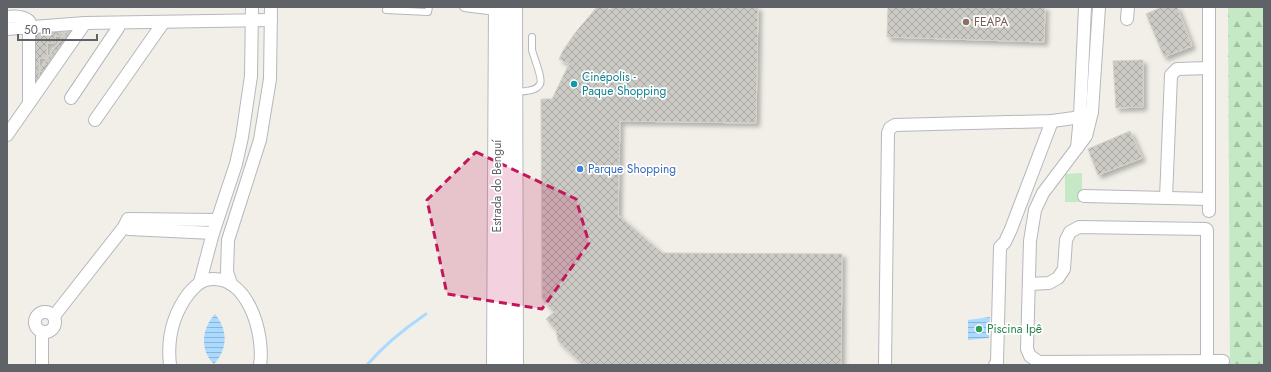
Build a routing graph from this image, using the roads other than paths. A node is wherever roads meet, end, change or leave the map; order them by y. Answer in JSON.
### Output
{"nodes":[{"id":1,"x":252,"y":7,"type":"edge"},
{"id":2,"x":271,"y":7,"type":"edge"},
{"id":3,"x":429,"y":7,"type":"edge"},
{"id":4,"x":463,"y":7,"type":"edge"},
{"id":5,"x":1210,"y":7,"type":"edge"},
{"id":6,"x":503,"y":9,"type":"edge"},
{"id":7,"x":386,"y":10,"type":"dead end"},
{"id":8,"x":1085,"y":10,"type":"edge"},
{"id":9,"x":1098,"y":10,"type":"edge"},
{"id":10,"x":7,"y":17,"type":"edge"},
{"id":11,"x":253,"y":20,"type":"junction"},
{"id":12,"x":271,"y":20,"type":"junction"},
{"id":13,"x":85,"y":23,"type":"junction"},
{"id":14,"x":120,"y":23,"type":"junction"},
{"id":15,"x":163,"y":23,"type":"junction"},
{"id":16,"x":30,"y":26,"type":"junction"},
{"id":17,"x":7,"y":29,"type":"edge"},
{"id":18,"x":532,"y":37,"type":"dead end"},
{"id":19,"x":1209,"y":68,"type":"junction"},
{"id":20,"x":513,"y":92,"type":"junction"},
{"id":21,"x":71,"y":98,"type":"dead end"},
{"id":22,"x":29,"y":104,"type":"junction"},
{"id":23,"x":1092,"y":112,"type":"junction"},
{"id":24,"x":1080,"y":116,"type":"junction"},
{"id":25,"x":95,"y":120,"type":"dead end"},
{"id":26,"x":1052,"y":121,"type":"junction"},
{"id":27,"x":7,"y":135,"type":"edge"},
{"id":28,"x":242,"y":137,"type":"junction"},
{"id":29,"x":260,"y":140,"type":"junction"},
{"id":30,"x":1077,"y":148,"type":"junction"},
{"id":31,"x":236,"y":164,"type":"junction"},
{"id":32,"x":252,"y":166,"type":"junction"},
{"id":33,"x":1084,"y":196,"type":"dead end"},
{"id":34,"x":1166,"y":198,"type":"junction"},
{"id":35,"x":218,"y":220,"type":"junction"},
{"id":36,"x":163,"y":225,"type":"junction"},
{"id":37,"x":505,"y":228,"type":"junction"},
{"id":38,"x":213,"y":233,"type":"junction"},
{"id":39,"x":200,"y":282,"type":"junction"},
{"id":40,"x":231,"y":284,"type":"junction"},
{"id":41,"x":1029,"y":284,"type":"junction"},
{"id":42,"x":54,"y":316,"type":"junction"},
{"id":43,"x":42,"y":332,"type":"junction"},
{"id":44,"x":496,"y":346,"type":"junction"},
{"id":45,"x":1207,"y":361,"type":"junction"},
{"id":46,"x":1223,"y":361,"type":"dead end"},
{"id":47,"x":42,"y":365,"type":"edge"},
{"id":48,"x":170,"y":365,"type":"edge"},
{"id":49,"x":260,"y":365,"type":"edge"},
{"id":50,"x":496,"y":365,"type":"edge"},
{"id":51,"x":504,"y":365,"type":"edge"},
{"id":52,"x":514,"y":365,"type":"edge"},
{"id":53,"x":885,"y":365,"type":"edge"},
{"id":54,"x":995,"y":365,"type":"edge"}],
"edges":[{"from":1,"to":11,"type":"street"},
{"from":2,"to":12,"type":"street"},
{"from":3,"to":7,"type":"lane"},
{"from":4,"to":6,"type":"lane"},
{"from":5,"to":19,"type":"street"},
{"from":6,"to":20,"type":"street","name":"Estrada do Benguí"},
{"from":6,"to":37,"type":"street","name":"Estrada do Benguí"},
{"from":8,"to":9,"type":"lane"},
{"from":8,"to":24,"type":"street"},
{"from":9,"to":23,"type":"street"},
{"from":10,"to":16,"type":"street"},
{"from":11,"to":12,"type":"street"},
{"from":11,"to":15,"type":"street"},
{"from":11,"to":28,"type":"street"},
{"from":12,"to":29,"type":"street"},
{"from":13,"to":14,"type":"street"},
{"from":13,"to":16,"type":"street"},
{"from":13,"to":22,"type":"street"},
{"from":14,"to":15,"type":"street"},
{"from":14,"to":21,"type":"street"},
{"from":15,"to":25,"type":"street"},
{"from":16,"to":17,"type":"street"},
{"from":16,"to":22,"type":"street"},
{"from":18,"to":20,"type":"lane"},
{"from":19,"to":34,"type":"street"},
{"from":19,"to":34,"type":"street"},
{"from":20,"to":37,"type":"street","name":"Estrada do Benguí"},
{"from":22,"to":27,"type":"street"},
{"from":23,"to":24,"type":"street"},
{"from":23,"to":30,"type":"street"},
{"from":24,"to":26,"type":"street"},
{"from":24,"to":30,"type":"street"},
{"from":26,"to":53,"type":"street"},
{"from":26,"to":54,"type":"street"},
{"from":28,"to":29,"type":"street"},
{"from":28,"to":31,"type":"street"},
{"from":29,"to":32,"type":"street"},
{"from":30,"to":41,"type":"street"},
{"from":31,"to":32,"type":"street"},
{"from":31,"to":35,"type":"street"},
{"from":32,"to":40,"type":"street"},
{"from":33,"to":34,"type":"street"},
{"from":35,"to":36,"type":"street"},
{"from":35,"to":38,"type":"street"},
{"from":36,"to":38,"type":"street"},
{"from":36,"to":42,"type":"street"},
{"from":37,"to":44,"type":"street","name":"Estrada do Benguí"},
{"from":37,"to":52,"type":"street","name":"Estrada do Benguí"},
{"from":38,"to":39,"type":"street"},
{"from":39,"to":40,"type":"street"},
{"from":39,"to":48,"type":"street"},
{"from":40,"to":49,"type":"street"},
{"from":41,"to":45,"type":"street"},
{"from":41,"to":45,"type":"street"},
{"from":42,"to":43,"type":"street"},
{"from":42,"to":43,"type":"street"},
{"from":43,"to":47,"type":"street"},
{"from":44,"to":50,"type":"street","name":"Estrada do Benguí"},
{"from":44,"to":51,"type":"street"},
{"from":45,"to":46,"type":"street"}]}
